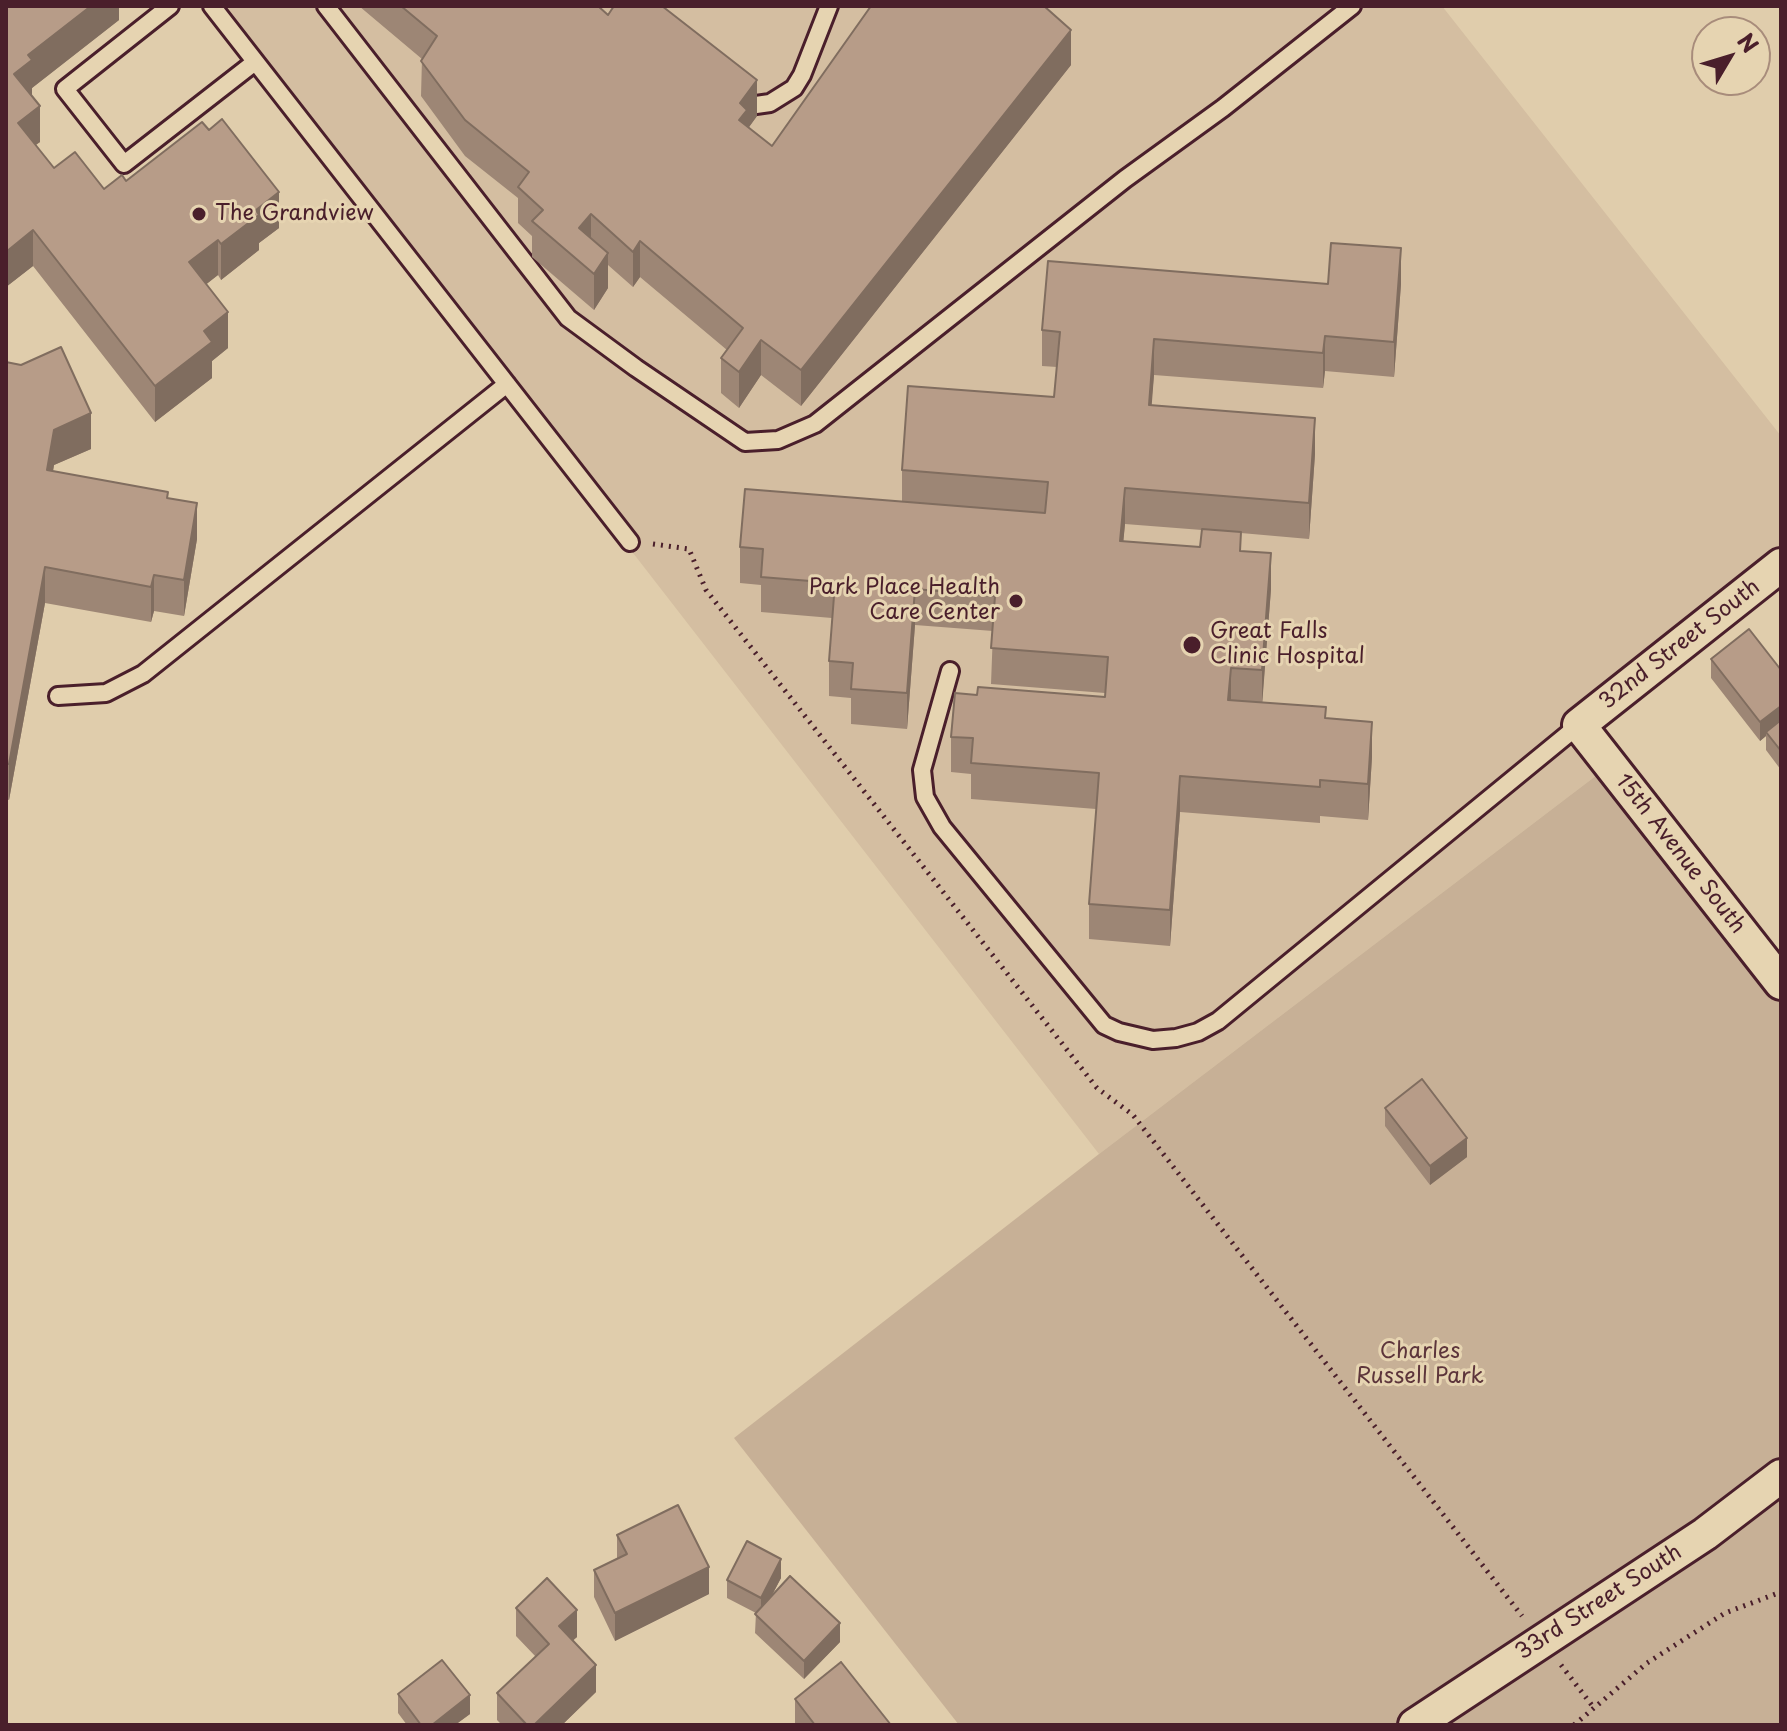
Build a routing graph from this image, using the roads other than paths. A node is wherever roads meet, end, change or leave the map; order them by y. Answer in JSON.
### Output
{"nodes":[{"id":1,"x":170,"y":6,"type":"edge"},
{"id":2,"x":212,"y":6,"type":"edge"},
{"id":3,"x":326,"y":6,"type":"edge"},
{"id":4,"x":829,"y":6,"type":"edge"},
{"id":5,"x":1352,"y":6,"type":"edge"},
{"id":6,"x":255,"y":62,"type":"junction"},
{"id":7,"x":716,"y":94,"type":"edge"},
{"id":8,"x":507,"y":384,"type":"junction"},
{"id":9,"x":630,"y":542,"type":"road end"},
{"id":10,"x":1781,"y":565,"type":"edge"},
{"id":11,"x":950,"y":671,"type":"dead end"},
{"id":12,"x":58,"y":696,"type":"dead end"},
{"id":13,"x":1579,"y":725,"type":"junction"},
{"id":14,"x":1781,"y":983,"type":"edge"},
{"id":15,"x":1781,"y":1476,"type":"edge"},
{"id":16,"x":1415,"y":1725,"type":"edge"}],
"edges":[{"from":1,"to":6,"type":"lane"},
{"from":2,"to":6,"type":"lane"},
{"from":3,"to":5,"type":"lane"},
{"from":4,"to":7,"type":"lane"},
{"from":6,"to":8,"type":"lane"},
{"from":8,"to":9,"type":"lane"},
{"from":8,"to":12,"type":"lane"},
{"from":10,"to":13,"type":"street","name":"32nd Street South"},
{"from":11,"to":13,"type":"lane"},
{"from":13,"to":14,"type":"street","name":"15th Avenue South"},
{"from":15,"to":16,"type":"street","name":"33rd Street South"}]}
